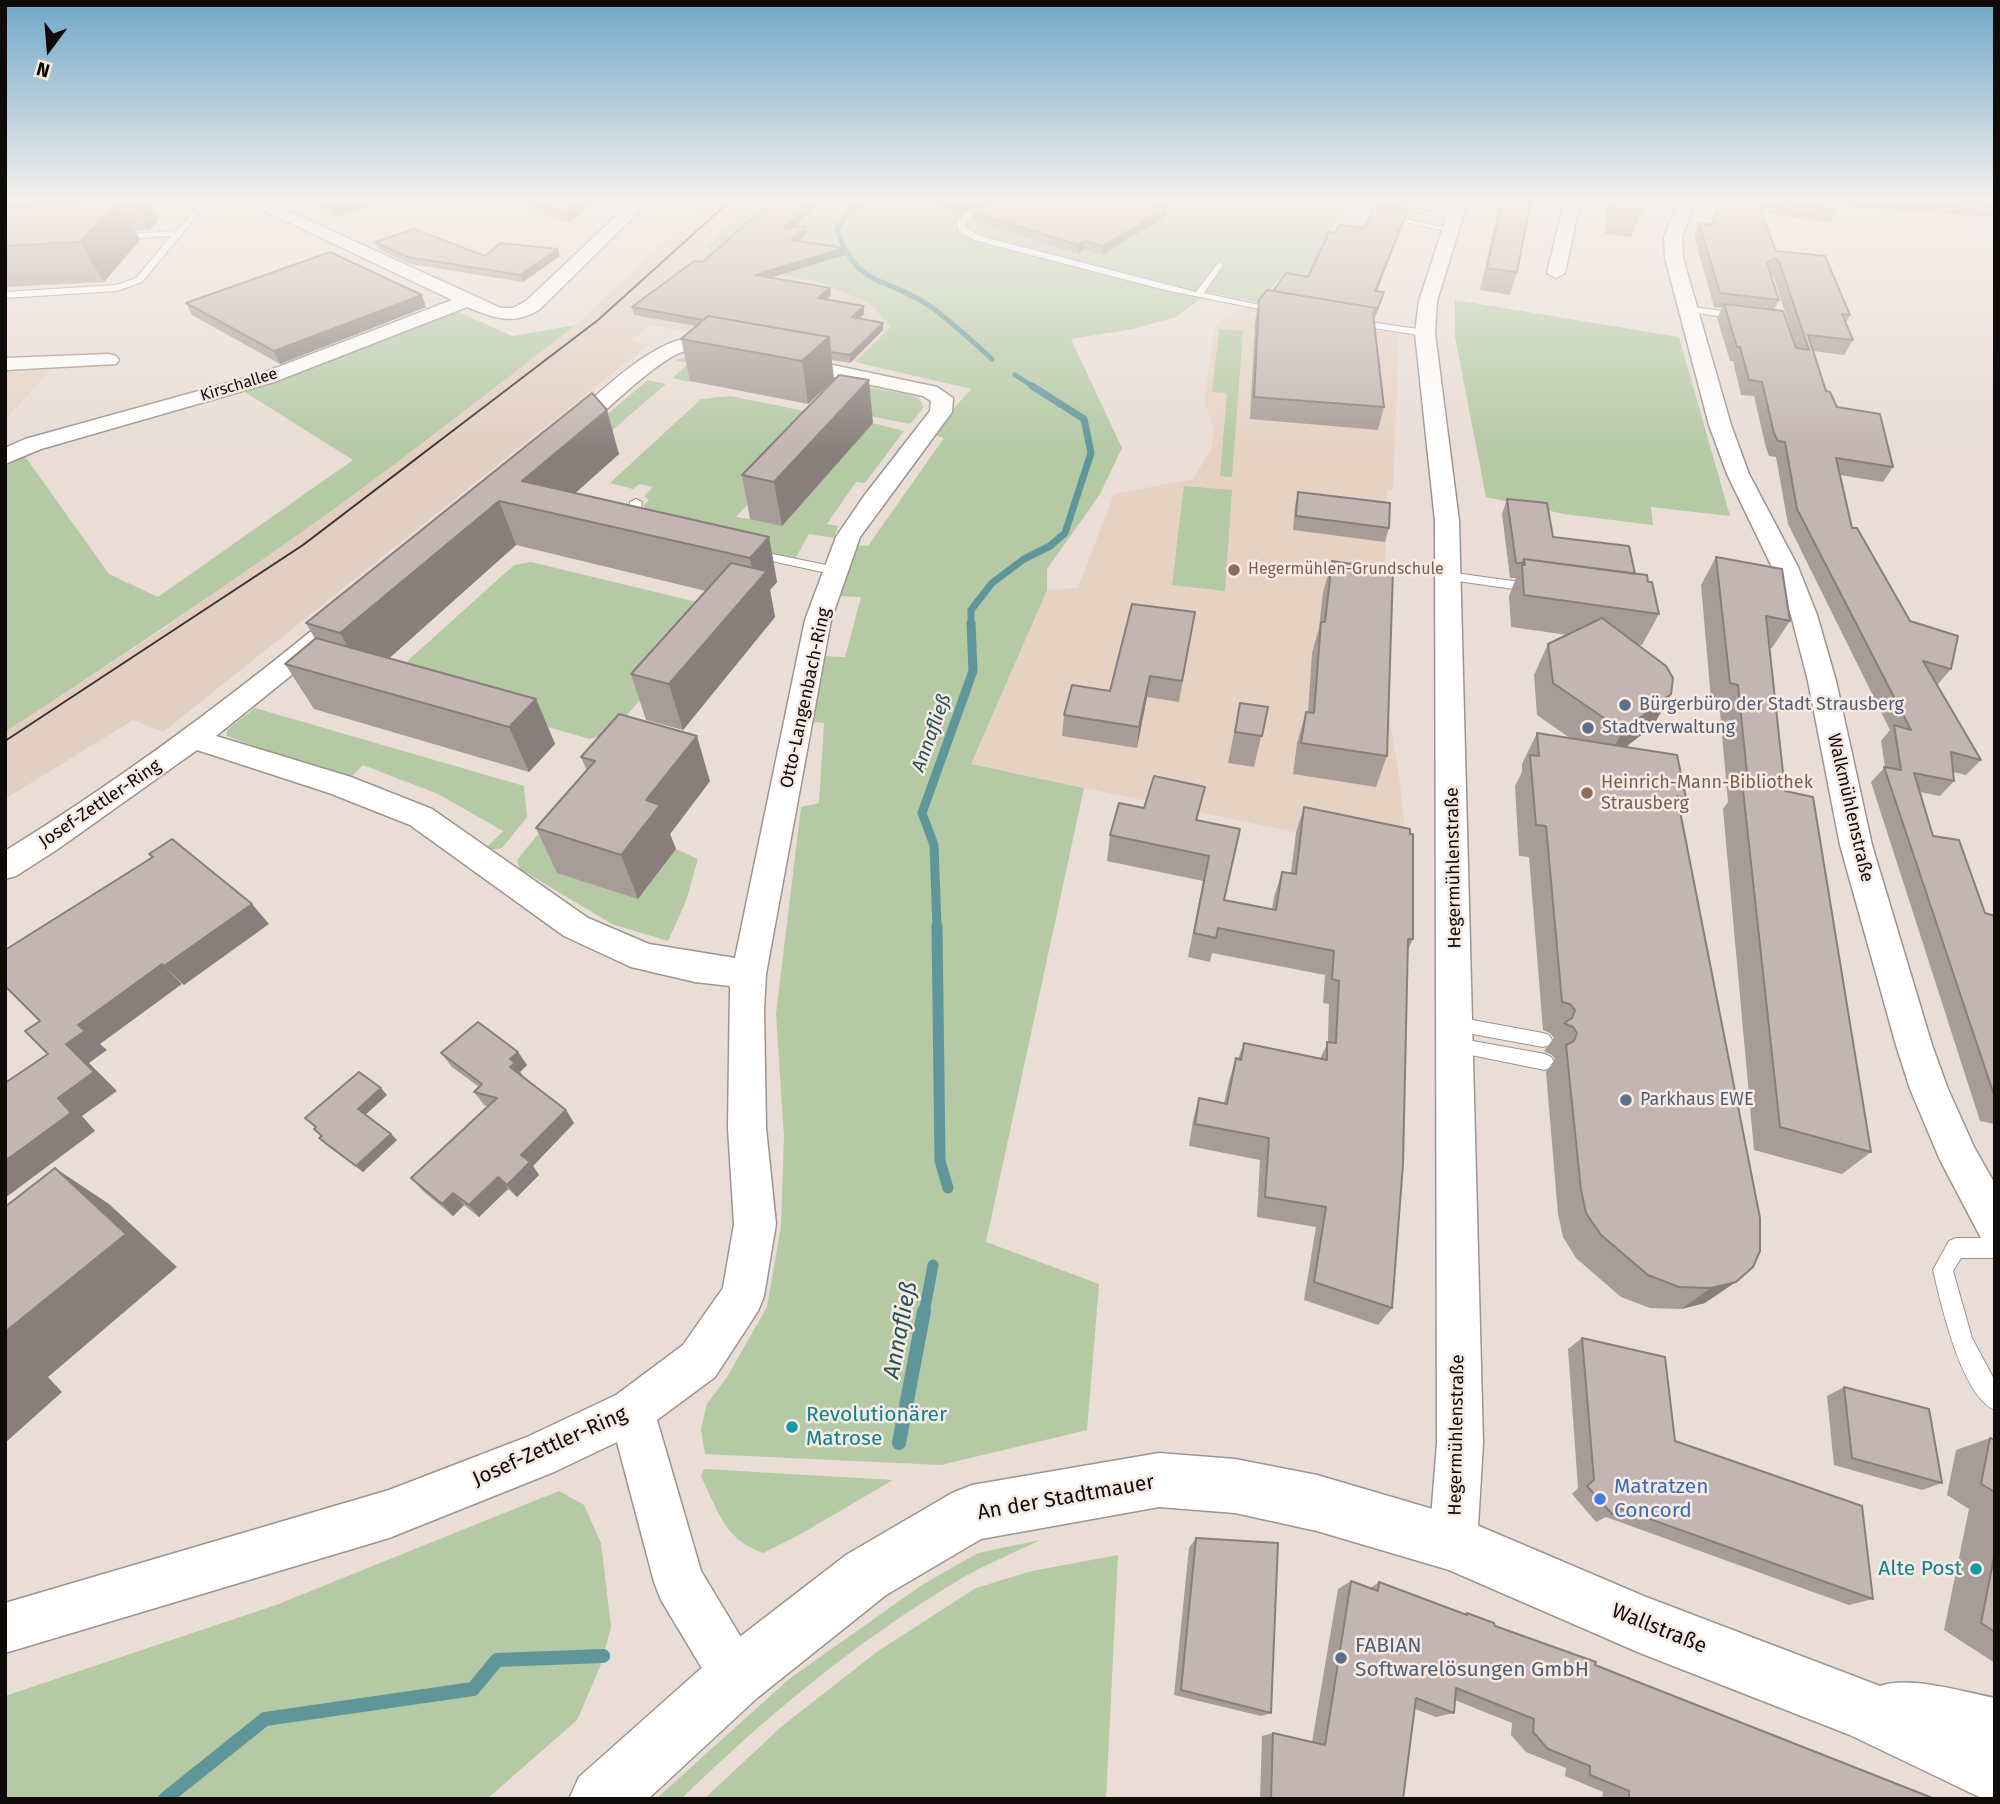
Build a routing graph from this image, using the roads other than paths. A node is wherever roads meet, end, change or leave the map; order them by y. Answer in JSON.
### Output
{"nodes":[{"id":1,"x":127,"y":284,"type":"edge"},
{"id":2,"x":434,"y":284,"type":"edge"},
{"id":3,"x":555,"y":284,"type":"edge"},
{"id":4,"x":1157,"y":284,"type":"edge"},
{"id":5,"x":1206,"y":284,"type":"edge"},
{"id":6,"x":1434,"y":284,"type":"edge"},
{"id":7,"x":1680,"y":284,"type":"edge"},
{"id":8,"x":5,"y":295,"type":"edge"},
{"id":9,"x":1199,"y":295,"type":"junction"},
{"id":10,"x":468,"y":300,"type":"junction"},
{"id":11,"x":1686,"y":309,"type":"junction"},
{"id":12,"x":1296,"y":313,"type":"edge"},
{"id":13,"x":1755,"y":317,"type":"edge"},
{"id":14,"x":1348,"y":322,"type":"edge"},
{"id":15,"x":1425,"y":333,"type":"junction"},
{"id":16,"x":746,"y":354,"type":"edge"},
{"id":17,"x":772,"y":359,"type":"edge"},
{"id":18,"x":109,"y":360,"type":"dead end"},
{"id":19,"x":5,"y":365,"type":"edge"},
{"id":20,"x":553,"y":445,"type":"edge"},
{"id":21,"x":5,"y":457,"type":"edge"},
{"id":22,"x":636,"y":502,"type":"dead end"},
{"id":23,"x":643,"y":529,"type":"edge"},
{"id":24,"x":742,"y":552,"type":"edge"},
{"id":25,"x":836,"y":571,"type":"junction"},
{"id":26,"x":1447,"y":576,"type":"junction"},
{"id":27,"x":1550,"y":590,"type":"edge"},
{"id":28,"x":343,"y":619,"type":"edge"},
{"id":29,"x":194,"y":739,"type":"junction"},
{"id":30,"x":5,"y":867,"type":"edge"},
{"id":31,"x":749,"y":974,"type":"junction"},
{"id":32,"x":1456,"y":1034,"type":"junction"},
{"id":33,"x":1543,"y":1040,"type":"dead end"},
{"id":34,"x":1545,"y":1062,"type":"dead end"},
{"id":35,"x":1995,"y":1224,"type":"edge"},
{"id":36,"x":1995,"y":1248,"type":"edge"},
{"id":37,"x":1995,"y":1399,"type":"edge"},
{"id":38,"x":632,"y":1411,"type":"junction"},
{"id":39,"x":1453,"y":1543,"type":"junction"},
{"id":40,"x":5,"y":1628,"type":"edge"},
{"id":41,"x":736,"y":1677,"type":"junction"},
{"id":42,"x":1866,"y":1711,"type":"junction"},
{"id":43,"x":1995,"y":1729,"type":"edge"},
{"id":44,"x":1995,"y":1772,"type":"edge"},
{"id":45,"x":601,"y":1799,"type":"edge"}],
"edges":[{"from":1,"to":8,"type":"lane"},
{"from":2,"to":10,"type":"street"},
{"from":3,"to":10,"type":"street"},
{"from":4,"to":9,"type":"lane"},
{"from":5,"to":9,"type":"lane"},
{"from":6,"to":15,"type":"street","name":"Hegermühlenstraße"},
{"from":7,"to":11,"type":"street","name":"Walkmühlenstraße"},
{"from":9,"to":12,"type":"lane"},
{"from":10,"to":21,"type":"street","name":"Kirschallee"},
{"from":11,"to":13,"type":"lane"},
{"from":11,"to":35,"type":"street","name":"Walkmühlenstraße"},
{"from":14,"to":15,"type":"lane"},
{"from":15,"to":26,"type":"street","name":"Hegermühlenstraße"},
{"from":16,"to":20,"type":"street"},
{"from":17,"to":25,"type":"street","name":"Otto-Langenbach-Ring"},
{"from":18,"to":19,"type":"street"},
{"from":22,"to":23,"type":"lane"},
{"from":24,"to":25,"type":"lane"},
{"from":25,"to":31,"type":"street","name":"Otto-Langenbach-Ring"},
{"from":26,"to":27,"type":"lane"},
{"from":26,"to":32,"type":"street","name":"Hegermühlenstraße"},
{"from":28,"to":29,"type":"street"},
{"from":29,"to":30,"type":"street","name":"Josef-Zettler-Ring"},
{"from":29,"to":31,"type":"street"},
{"from":31,"to":38,"type":"street","name":"Josef-Zettler-Ring"},
{"from":32,"to":33,"type":"lane"},
{"from":32,"to":34,"type":"lane"},
{"from":32,"to":39,"type":"street","name":"Hegermühlenstraße"},
{"from":36,"to":37,"type":"lane"},
{"from":38,"to":40,"type":"street","name":"Josef-Zettler-Ring"},
{"from":38,"to":41,"type":"street"},
{"from":39,"to":41,"type":"street","name":"An der Stadtmauer"},
{"from":39,"to":42,"type":"street","name":"Wallstraße"},
{"from":41,"to":45,"type":"street","name":"An der Stadtmauer"},
{"from":42,"to":43,"type":"street","name":"Wallstraße"},
{"from":42,"to":44,"type":"street","name":"Wallstraße"}]}
